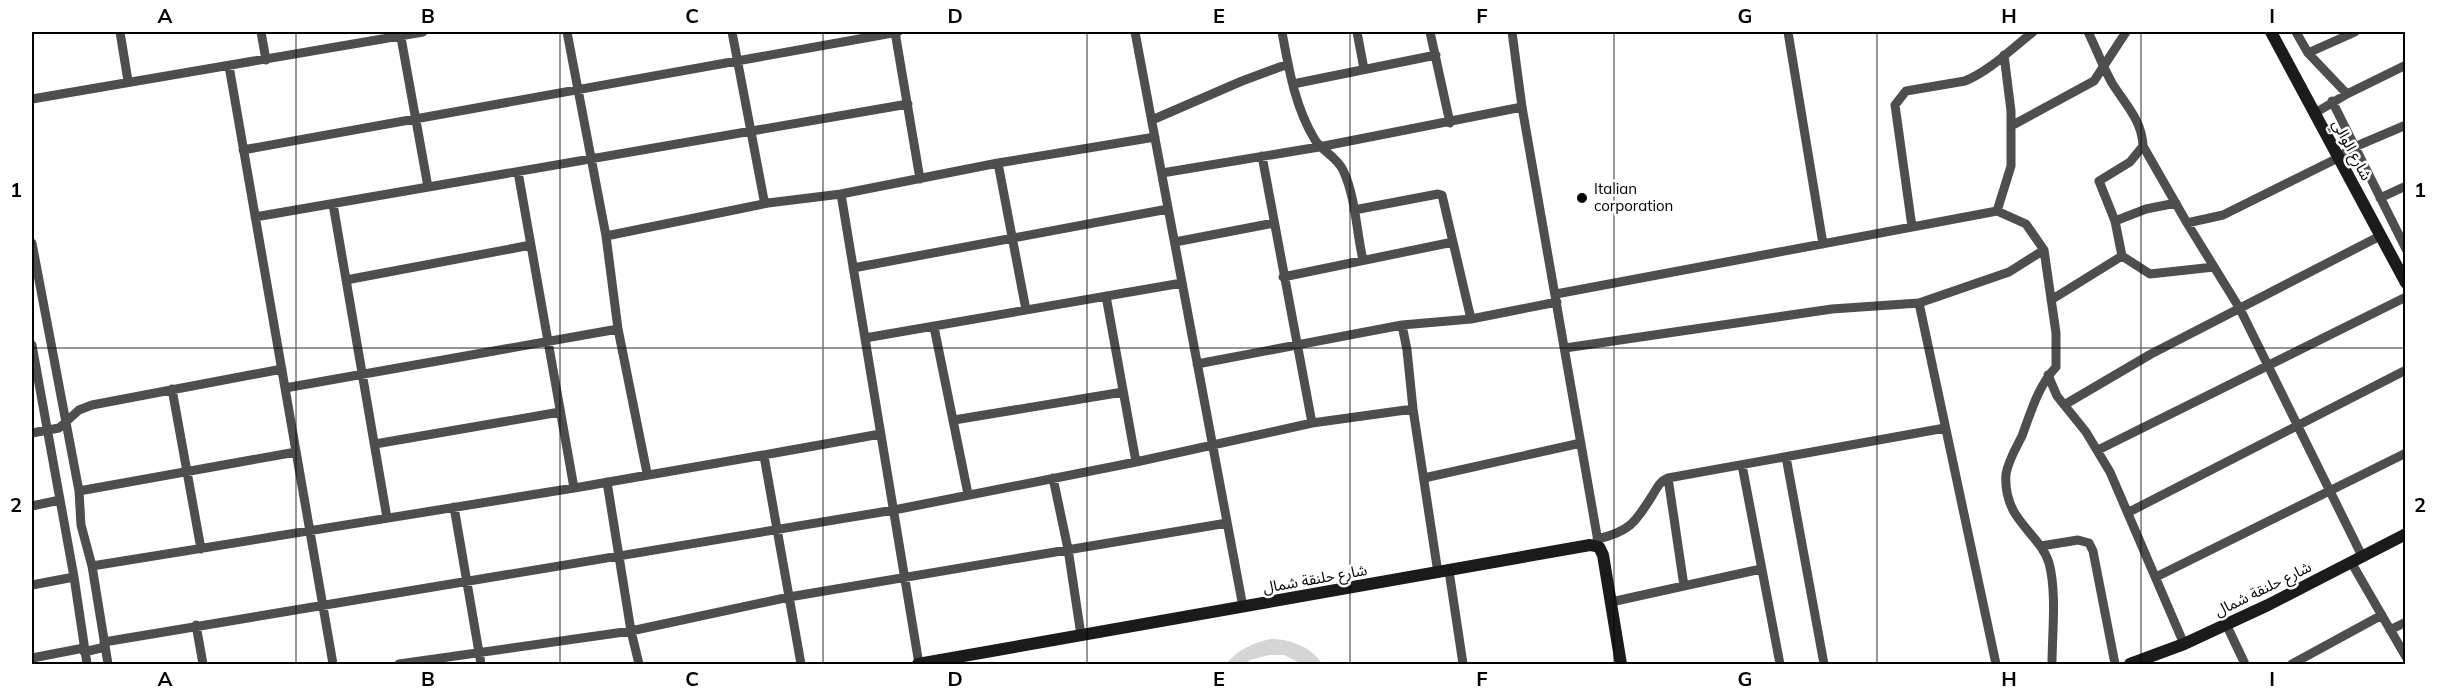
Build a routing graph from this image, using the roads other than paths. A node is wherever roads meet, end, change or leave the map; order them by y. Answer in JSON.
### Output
{"nodes":[{"id":1,"x":120,"y":32,"type":"edge"},
{"id":2,"x":261,"y":32,"type":"edge"},
{"id":3,"x":423,"y":32,"type":"edge"},
{"id":4,"x":567,"y":32,"type":"edge"},
{"id":5,"x":732,"y":32,"type":"edge"},
{"id":6,"x":896,"y":32,"type":"edge"},
{"id":7,"x":1135,"y":32,"type":"edge"},
{"id":8,"x":1282,"y":32,"type":"edge"},
{"id":9,"x":1357,"y":32,"type":"edge"},
{"id":10,"x":1430,"y":32,"type":"edge"},
{"id":11,"x":1512,"y":32,"type":"edge"},
{"id":12,"x":1788,"y":32,"type":"edge"},
{"id":13,"x":2033,"y":32,"type":"edge"},
{"id":14,"x":2088,"y":32,"type":"edge"},
{"id":15,"x":2126,"y":32,"type":"edge"},
{"id":16,"x":2271,"y":32,"type":"edge"},
{"id":17,"x":2296,"y":32,"type":"edge"},
{"id":18,"x":2355,"y":32,"type":"edge"},
{"id":19,"x":400,"y":34,"type":"edge"},
{"id":20,"x":2308,"y":53,"type":"junction"},
{"id":21,"x":1436,"y":55,"type":"junction"},
{"id":22,"x":2004,"y":55,"type":"junction"},
{"id":23,"x":266,"y":60,"type":"junction"},
{"id":24,"x":738,"y":60,"type":"junction"},
{"id":25,"x":1288,"y":64,"type":"junction"},
{"id":26,"x":2103,"y":64,"type":"junction"},
{"id":27,"x":2406,"y":65,"type":"edge"},
{"id":28,"x":229,"y":66,"type":"junction"},
{"id":29,"x":1364,"y":69,"type":"junction"},
{"id":30,"x":128,"y":81,"type":"junction"},
{"id":31,"x":1293,"y":84,"type":"junction"},
{"id":32,"x":578,"y":89,"type":"junction"},
{"id":33,"x":2347,"y":94,"type":"junction"},
{"id":34,"x":32,"y":99,"type":"edge"},
{"id":35,"x":2332,"y":101,"type":"junction"},
{"id":36,"x":908,"y":104,"type":"junction"},
{"id":37,"x":1522,"y":107,"type":"junction"},
{"id":38,"x":2315,"y":112,"type":"junction"},
{"id":39,"x":416,"y":119,"type":"junction"},
{"id":40,"x":1152,"y":120,"type":"junction"},
{"id":41,"x":1450,"y":123,"type":"junction"},
{"id":42,"x":2406,"y":125,"type":"edge"},
{"id":43,"x":2011,"y":126,"type":"junction"},
{"id":44,"x":752,"y":131,"type":"junction"},
{"id":45,"x":1155,"y":137,"type":"junction"},
{"id":46,"x":2143,"y":146,"type":"junction"},
{"id":47,"x":1319,"y":147,"type":"junction"},
{"id":48,"x":2354,"y":147,"type":"junction"},
{"id":49,"x":243,"y":150,"type":"junction"},
{"id":50,"x":1262,"y":156,"type":"junction"},
{"id":51,"x":2340,"y":156,"type":"junction"},
{"id":52,"x":591,"y":159,"type":"junction"},
{"id":53,"x":999,"y":163,"type":"junction"},
{"id":54,"x":518,"y":172,"type":"junction"},
{"id":55,"x":1162,"y":173,"type":"junction"},
{"id":56,"x":920,"y":179,"type":"junction"},
{"id":57,"x":2406,"y":186,"type":"edge"},
{"id":58,"x":428,"y":188,"type":"junction"},
{"id":59,"x":841,"y":194,"type":"junction"},
{"id":60,"x":2380,"y":198,"type":"junction"},
{"id":61,"x":768,"y":203,"type":"junction"},
{"id":62,"x":2176,"y":203,"type":"junction"},
{"id":63,"x":333,"y":204,"type":"junction"},
{"id":64,"x":1168,"y":209,"type":"junction"},
{"id":65,"x":1354,"y":210,"type":"junction"},
{"id":66,"x":1996,"y":211,"type":"junction"},
{"id":67,"x":255,"y":217,"type":"junction"},
{"id":68,"x":2115,"y":221,"type":"junction"},
{"id":69,"x":1274,"y":222,"type":"junction"},
{"id":70,"x":2187,"y":223,"type":"junction"},
{"id":71,"x":1912,"y":227,"type":"junction"},
{"id":72,"x":2402,"y":234,"type":"edge"},
{"id":73,"x":606,"y":236,"type":"junction"},
{"id":74,"x":2380,"y":236,"type":"junction"},
{"id":75,"x":1012,"y":238,"type":"junction"},
{"id":76,"x":1175,"y":242,"type":"junction"},
{"id":77,"x":1453,"y":242,"type":"junction"},
{"id":78,"x":32,"y":243,"type":"edge"},
{"id":79,"x":1823,"y":244,"type":"junction"},
{"id":80,"x":531,"y":245,"type":"junction"},
{"id":81,"x":2406,"y":249,"type":"edge"},
{"id":82,"x":2044,"y":250,"type":"junction"},
{"id":83,"x":2122,"y":256,"type":"junction"},
{"id":84,"x":1363,"y":260,"type":"junction"},
{"id":85,"x":2214,"y":267,"type":"junction"},
{"id":86,"x":853,"y":268,"type":"junction"},
{"id":87,"x":1283,"y":277,"type":"junction"},
{"id":88,"x":346,"y":280,"type":"junction"},
{"id":89,"x":1182,"y":283,"type":"junction"},
{"id":90,"x":2406,"y":283,"type":"edge"},
{"id":91,"x":1106,"y":296,"type":"junction"},
{"id":92,"x":2406,"y":297,"type":"edge"},
{"id":93,"x":1557,"y":298,"type":"junction"},
{"id":94,"x":2051,"y":300,"type":"junction"},
{"id":95,"x":1919,"y":303,"type":"junction"},
{"id":96,"x":2240,"y":309,"type":"junction"},
{"id":97,"x":1026,"y":310,"type":"junction"},
{"id":98,"x":1471,"y":319,"type":"junction"},
{"id":99,"x":1402,"y":325,"type":"junction"},
{"id":100,"x":934,"y":327,"type":"junction"},
{"id":101,"x":618,"y":329,"type":"junction"},
{"id":102,"x":865,"y":338,"type":"junction"},
{"id":103,"x":548,"y":343,"type":"junction"},
{"id":104,"x":1296,"y":344,"type":"junction"},
{"id":105,"x":32,"y":345,"type":"edge"},
{"id":106,"x":1565,"y":348,"type":"junction"},
{"id":107,"x":1197,"y":364,"type":"junction"},
{"id":108,"x":2268,"y":365,"type":"junction"},
{"id":109,"x":282,"y":369,"type":"junction"},
{"id":110,"x":2406,"y":370,"type":"edge"},
{"id":111,"x":363,"y":375,"type":"junction"},
{"id":112,"x":2048,"y":375,"type":"junction"},
{"id":113,"x":285,"y":388,"type":"junction"},
{"id":114,"x":172,"y":389,"type":"junction"},
{"id":115,"x":1123,"y":392,"type":"junction"},
{"id":116,"x":2064,"y":405,"type":"junction"},
{"id":117,"x":1413,"y":409,"type":"junction"},
{"id":118,"x":560,"y":412,"type":"junction"},
{"id":119,"x":954,"y":420,"type":"junction"},
{"id":120,"x":1312,"y":423,"type":"junction"},
{"id":121,"x":65,"y":424,"type":"junction"},
{"id":122,"x":2297,"y":424,"type":"junction"},
{"id":123,"x":1945,"y":428,"type":"junction"},
{"id":124,"x":47,"y":430,"type":"junction"},
{"id":125,"x":32,"y":433,"type":"edge"},
{"id":126,"x":880,"y":434,"type":"junction"},
{"id":127,"x":1581,"y":443,"type":"junction"},
{"id":128,"x":375,"y":444,"type":"junction"},
{"id":129,"x":1213,"y":444,"type":"junction"},
{"id":130,"x":2098,"y":450,"type":"junction"},
{"id":131,"x":296,"y":452,"type":"junction"},
{"id":132,"x":2406,"y":453,"type":"edge"},
{"id":133,"x":764,"y":456,"type":"junction"},
{"id":134,"x":1786,"y":457,"type":"junction"},
{"id":135,"x":1136,"y":462,"type":"junction"},
{"id":136,"x":1742,"y":465,"type":"junction"},
{"id":137,"x":187,"y":472,"type":"junction"},
{"id":138,"x":647,"y":473,"type":"junction"},
{"id":139,"x":1053,"y":478,"type":"junction"},
{"id":140,"x":1424,"y":478,"type":"junction"},
{"id":141,"x":1668,"y":478,"type":"junction"},
{"id":142,"x":607,"y":482,"type":"junction"},
{"id":143,"x":574,"y":488,"type":"junction"},
{"id":144,"x":79,"y":491,"type":"junction"},
{"id":145,"x":2330,"y":491,"type":"junction"},
{"id":146,"x":968,"y":494,"type":"junction"},
{"id":147,"x":60,"y":500,"type":"junction"},
{"id":148,"x":32,"y":506,"type":"edge"},
{"id":149,"x":454,"y":507,"type":"junction"},
{"id":150,"x":894,"y":510,"type":"junction"},
{"id":151,"x":2128,"y":512,"type":"junction"},
{"id":152,"x":387,"y":518,"type":"junction"},
{"id":153,"x":1227,"y":523,"type":"junction"},
{"id":154,"x":776,"y":529,"type":"junction"},
{"id":155,"x":310,"y":531,"type":"junction"},
{"id":156,"x":2406,"y":534,"type":"edge"},
{"id":157,"x":1598,"y":543,"type":"junction"},
{"id":158,"x":2041,"y":546,"type":"junction"},
{"id":159,"x":201,"y":549,"type":"junction"},
{"id":160,"x":1068,"y":549,"type":"junction"},
{"id":161,"x":620,"y":556,"type":"junction"},
{"id":162,"x":2357,"y":559,"type":"junction"},
{"id":163,"x":92,"y":566,"type":"junction"},
{"id":164,"x":1761,"y":569,"type":"junction"},
{"id":165,"x":1443,"y":572,"type":"junction"},
{"id":166,"x":74,"y":577,"type":"junction"},
{"id":167,"x":2156,"y":577,"type":"junction"},
{"id":168,"x":906,"y":578,"type":"junction"},
{"id":169,"x":467,"y":582,"type":"junction"},
{"id":170,"x":32,"y":585,"type":"edge"},
{"id":171,"x":1684,"y":586,"type":"junction"},
{"id":172,"x":789,"y":597,"type":"junction"},
{"id":173,"x":1611,"y":602,"type":"junction"},
{"id":174,"x":322,"y":605,"type":"junction"},
{"id":175,"x":1243,"y":607,"type":"junction"},
{"id":176,"x":2382,"y":615,"type":"junction"},
{"id":177,"x":2406,"y":622,"type":"edge"},
{"id":178,"x":2226,"y":624,"type":"junction"},
{"id":179,"x":196,"y":626,"type":"junction"},
{"id":180,"x":2390,"y":630,"type":"junction"},
{"id":181,"x":631,"y":631,"type":"junction"},
{"id":182,"x":1081,"y":635,"type":"junction"},
{"id":183,"x":2184,"y":644,"type":"junction"},
{"id":184,"x":105,"y":645,"type":"junction"},
{"id":185,"x":84,"y":650,"type":"junction"},
{"id":186,"x":479,"y":652,"type":"junction"},
{"id":187,"x":2406,"y":657,"type":"edge"},
{"id":188,"x":32,"y":658,"type":"edge"},
{"id":189,"x":87,"y":664,"type":"edge"},
{"id":190,"x":108,"y":664,"type":"edge"},
{"id":191,"x":203,"y":664,"type":"edge"},
{"id":192,"x":333,"y":664,"type":"edge"},
{"id":193,"x":399,"y":664,"type":"edge"},
{"id":194,"x":481,"y":664,"type":"edge"},
{"id":195,"x":639,"y":664,"type":"edge"},
{"id":196,"x":801,"y":664,"type":"edge"},
{"id":197,"x":919,"y":664,"type":"edge"},
{"id":198,"x":1463,"y":664,"type":"edge"},
{"id":199,"x":1621,"y":664,"type":"edge"},
{"id":200,"x":1780,"y":664,"type":"edge"},
{"id":201,"x":1824,"y":664,"type":"edge"},
{"id":202,"x":1995,"y":664,"type":"edge"},
{"id":203,"x":2052,"y":664,"type":"edge"},
{"id":204,"x":2115,"y":664,"type":"edge"},
{"id":205,"x":2130,"y":664,"type":"edge"},
{"id":206,"x":2245,"y":664,"type":"edge"},
{"id":207,"x":2292,"y":664,"type":"edge"}],
"edges":[{"from":1,"to":30,"type":"street"},
{"from":2,"to":23,"type":"street"},
{"from":3,"to":19,"type":"street"},
{"from":4,"to":32,"type":"street"},
{"from":5,"to":24,"type":"street"},
{"from":6,"to":24,"type":"street"},
{"from":6,"to":36,"type":"street"},
{"from":7,"to":40,"type":"street"},
{"from":8,"to":25,"type":"street"},
{"from":9,"to":29,"type":"street"},
{"from":10,"to":21,"type":"street"},
{"from":11,"to":37,"type":"street"},
{"from":12,"to":79,"type":"street"},
{"from":13,"to":22,"type":"street"},
{"from":14,"to":26,"type":"street"},
{"from":15,"to":26,"type":"street"},
{"from":16,"to":38,"type":"street","name":"شارع الوالي"},
{"from":17,"to":20,"type":"street"},
{"from":18,"to":20,"type":"street"},
{"from":19,"to":23,"type":"street"},
{"from":19,"to":39,"type":"street"},
{"from":20,"to":33,"type":"street"},
{"from":21,"to":29,"type":"street"},
{"from":21,"to":41,"type":"street"},
{"from":22,"to":43,"type":"street"},
{"from":22,"to":71,"type":"street"},
{"from":23,"to":28,"type":"street"},
{"from":24,"to":32,"type":"street"},
{"from":24,"to":44,"type":"street"},
{"from":25,"to":31,"type":"street"},
{"from":25,"to":40,"type":"street"},
{"from":26,"to":43,"type":"street"},
{"from":26,"to":46,"type":"street"},
{"from":27,"to":33,"type":"street"},
{"from":28,"to":30,"type":"street"},
{"from":28,"to":49,"type":"street"},
{"from":29,"to":31,"type":"street"},
{"from":30,"to":34,"type":"street"},
{"from":31,"to":47,"type":"street"},
{"from":32,"to":39,"type":"street"},
{"from":32,"to":52,"type":"street"},
{"from":33,"to":35,"type":"street"},
{"from":35,"to":38,"type":"street"},
{"from":35,"to":48,"type":"street"},
{"from":36,"to":44,"type":"street"},
{"from":36,"to":56,"type":"street"},
{"from":37,"to":41,"type":"street"},
{"from":37,"to":93,"type":"street"},
{"from":38,"to":51,"type":"street","name":"شارع الوالي"},
{"from":39,"to":49,"type":"street"},
{"from":39,"to":58,"type":"street"},
{"from":40,"to":45,"type":"street"},
{"from":41,"to":47,"type":"street"},
{"from":42,"to":48,"type":"street"},
{"from":43,"to":66,"type":"street"},
{"from":44,"to":52,"type":"street"},
{"from":44,"to":61,"type":"street"},
{"from":45,"to":53,"type":"street"},
{"from":45,"to":55,"type":"street"},
{"from":46,"to":62,"type":"street"},
{"from":46,"to":68,"type":"street"},
{"from":47,"to":50,"type":"street"},
{"from":47,"to":65,"type":"street"},
{"from":48,"to":51,"type":"street"},
{"from":48,"to":60,"type":"street"},
{"from":49,"to":67,"type":"street"},
{"from":50,"to":55,"type":"street"},
{"from":50,"to":69,"type":"street"},
{"from":51,"to":70,"type":"street"},
{"from":51,"to":74,"type":"street","name":"شارع الوالي"},
{"from":52,"to":54,"type":"street"},
{"from":52,"to":73,"type":"street"},
{"from":53,"to":56,"type":"street"},
{"from":53,"to":75,"type":"street"},
{"from":54,"to":58,"type":"street"},
{"from":54,"to":80,"type":"street"},
{"from":55,"to":64,"type":"street"},
{"from":56,"to":59,"type":"street"},
{"from":57,"to":60,"type":"street"},
{"from":58,"to":63,"type":"street"},
{"from":59,"to":61,"type":"street"},
{"from":59,"to":86,"type":"street"},
{"from":60,"to":72,"type":"street"},
{"from":61,"to":73,"type":"street"},
{"from":62,"to":68,"type":"street"},
{"from":62,"to":70,"type":"street"},
{"from":63,"to":67,"type":"street"},
{"from":63,"to":88,"type":"street"},
{"from":64,"to":75,"type":"street"},
{"from":64,"to":76,"type":"street"},
{"from":65,"to":77,"type":"street"},
{"from":65,"to":84,"type":"street"},
{"from":66,"to":71,"type":"street"},
{"from":66,"to":82,"type":"street"},
{"from":67,"to":109,"type":"street"},
{"from":68,"to":83,"type":"street"},
{"from":69,"to":76,"type":"street"},
{"from":69,"to":87,"type":"street"},
{"from":70,"to":85,"type":"street"},
{"from":71,"to":79,"type":"street"},
{"from":72,"to":81,"type":"street"},
{"from":73,"to":101,"type":"street"},
{"from":74,"to":90,"type":"street","name":"شارع الوالي"},
{"from":74,"to":96,"type":"street"},
{"from":75,"to":86,"type":"street"},
{"from":75,"to":97,"type":"street"},
{"from":76,"to":89,"type":"street"},
{"from":77,"to":84,"type":"street"},
{"from":77,"to":98,"type":"street"},
{"from":78,"to":121,"type":"street"},
{"from":79,"to":93,"type":"street"},
{"from":80,"to":88,"type":"street"},
{"from":80,"to":103,"type":"street"},
{"from":82,"to":94,"type":"street"},
{"from":82,"to":95,"type":"street"},
{"from":83,"to":85,"type":"street"},
{"from":83,"to":94,"type":"street"},
{"from":84,"to":87,"type":"street"},
{"from":85,"to":96,"type":"street"},
{"from":86,"to":102,"type":"street"},
{"from":87,"to":104,"type":"street"},
{"from":88,"to":111,"type":"street"},
{"from":89,"to":91,"type":"street"},
{"from":89,"to":107,"type":"street"},
{"from":91,"to":97,"type":"street"},
{"from":91,"to":115,"type":"street"},
{"from":92,"to":108,"type":"street"},
{"from":93,"to":98,"type":"street"},
{"from":93,"to":106,"type":"street"},
{"from":94,"to":112,"type":"street"},
{"from":95,"to":106,"type":"street"},
{"from":95,"to":123,"type":"street"},
{"from":96,"to":108,"type":"street"},
{"from":96,"to":116,"type":"street"},
{"from":97,"to":100,"type":"street"},
{"from":98,"to":99,"type":"street"},
{"from":99,"to":104,"type":"street"},
{"from":99,"to":117,"type":"street"},
{"from":100,"to":102,"type":"street"},
{"from":100,"to":119,"type":"street"},
{"from":101,"to":103,"type":"street"},
{"from":101,"to":138,"type":"street"},
{"from":102,"to":126,"type":"street"},
{"from":103,"to":111,"type":"street"},
{"from":103,"to":118,"type":"street"},
{"from":104,"to":107,"type":"street"},
{"from":104,"to":120,"type":"street"},
{"from":105,"to":124,"type":"street"},
{"from":106,"to":127,"type":"street"},
{"from":107,"to":129,"type":"street"},
{"from":108,"to":122,"type":"street"},
{"from":108,"to":130,"type":"street"},
{"from":109,"to":113,"type":"street"},
{"from":109,"to":114,"type":"street"},
{"from":110,"to":122,"type":"street"},
{"from":111,"to":113,"type":"street"},
{"from":111,"to":128,"type":"street"},
{"from":112,"to":116,"type":"street"},
{"from":112,"to":158,"type":"street"},
{"from":113,"to":131,"type":"street"},
{"from":114,"to":121,"type":"street"},
{"from":114,"to":137,"type":"street"},
{"from":115,"to":119,"type":"street"},
{"from":115,"to":135,"type":"street"},
{"from":116,"to":130,"type":"street"},
{"from":117,"to":120,"type":"street"},
{"from":117,"to":140,"type":"street"},
{"from":118,"to":128,"type":"street"},
{"from":118,"to":143,"type":"street"},
{"from":119,"to":146,"type":"street"},
{"from":120,"to":129,"type":"street"},
{"from":121,"to":124,"type":"street"},
{"from":121,"to":144,"type":"street"},
{"from":122,"to":145,"type":"street"},
{"from":122,"to":151,"type":"street"},
{"from":123,"to":134,"type":"street"},
{"from":123,"to":202,"type":"street"},
{"from":124,"to":125,"type":"street"},
{"from":124,"to":147,"type":"street"},
{"from":126,"to":133,"type":"street"},
{"from":126,"to":150,"type":"street"},
{"from":127,"to":140,"type":"street"},
{"from":127,"to":157,"type":"street"},
{"from":128,"to":152,"type":"street"},
{"from":129,"to":135,"type":"street"},
{"from":129,"to":153,"type":"street"},
{"from":130,"to":151,"type":"street"},
{"from":131,"to":137,"type":"street"},
{"from":131,"to":155,"type":"street"},
{"from":132,"to":145,"type":"street"},
{"from":133,"to":138,"type":"street"},
{"from":133,"to":154,"type":"street"},
{"from":134,"to":136,"type":"street"},
{"from":134,"to":201,"type":"street"},
{"from":135,"to":139,"type":"street"},
{"from":136,"to":141,"type":"street"},
{"from":136,"to":164,"type":"street"},
{"from":137,"to":144,"type":"street"},
{"from":137,"to":159,"type":"street"},
{"from":138,"to":142,"type":"street"},
{"from":139,"to":146,"type":"street"},
{"from":139,"to":160,"type":"street"},
{"from":140,"to":165,"type":"street"},
{"from":141,"to":157,"type":"street"},
{"from":141,"to":171,"type":"street"},
{"from":142,"to":143,"type":"street"},
{"from":142,"to":161,"type":"street"},
{"from":143,"to":149,"type":"street"},
{"from":144,"to":163,"type":"street"},
{"from":145,"to":162,"type":"street"},
{"from":145,"to":167,"type":"street"},
{"from":146,"to":150,"type":"street"},
{"from":147,"to":148,"type":"street"},
{"from":147,"to":166,"type":"street"},
{"from":149,"to":152,"type":"street"},
{"from":149,"to":169,"type":"street"},
{"from":150,"to":154,"type":"street"},
{"from":150,"to":168,"type":"street"},
{"from":151,"to":167,"type":"street"},
{"from":152,"to":155,"type":"street"},
{"from":153,"to":160,"type":"street"},
{"from":153,"to":175,"type":"street"},
{"from":154,"to":161,"type":"street"},
{"from":154,"to":172,"type":"street"},
{"from":155,"to":159,"type":"street"},
{"from":155,"to":174,"type":"street"},
{"from":156,"to":162,"type":"street","name":"شارع حلنقة شمال"},
{"from":157,"to":165,"type":"street","name":"شارع حلنقة شمال"},
{"from":157,"to":173,"type":"street"},
{"from":158,"to":203,"type":"street"},
{"from":158,"to":204,"type":"street"},
{"from":159,"to":163,"type":"street"},
{"from":160,"to":168,"type":"street"},
{"from":160,"to":182,"type":"street"},
{"from":161,"to":169,"type":"street"},
{"from":161,"to":181,"type":"street"},
{"from":162,"to":176,"type":"street"},
{"from":162,"to":178,"type":"street","name":"شارع حلنقة شمال"},
{"from":163,"to":184,"type":"street"},
{"from":164,"to":171,"type":"street"},
{"from":164,"to":200,"type":"street"},
{"from":165,"to":175,"type":"street","name":"شارع حلنقة شمال"},
{"from":165,"to":198,"type":"street"},
{"from":166,"to":170,"type":"street"},
{"from":166,"to":185,"type":"street"},
{"from":167,"to":183,"type":"street"},
{"from":168,"to":172,"type":"street"},
{"from":168,"to":197,"type":"street"},
{"from":169,"to":174,"type":"street"},
{"from":169,"to":186,"type":"street"},
{"from":171,"to":173,"type":"street"},
{"from":172,"to":181,"type":"street"},
{"from":172,"to":196,"type":"street"},
{"from":173,"to":199,"type":"street"},
{"from":174,"to":179,"type":"street"},
{"from":174,"to":192,"type":"street"},
{"from":175,"to":182,"type":"street","name":"شارع حلنقة شمال"},
{"from":176,"to":180,"type":"street"},
{"from":176,"to":207,"type":"street"},
{"from":177,"to":180,"type":"street"},
{"from":178,"to":183,"type":"street","name":"شارع حلنقة شمال"},
{"from":178,"to":206,"type":"street"},
{"from":179,"to":184,"type":"street"},
{"from":179,"to":191,"type":"street"},
{"from":180,"to":187,"type":"street"},
{"from":181,"to":186,"type":"street"},
{"from":181,"to":195,"type":"street"},
{"from":182,"to":197,"type":"street","name":"شارع حلنقة شمال"},
{"from":183,"to":205,"type":"street","name":"شارع حلنقة شمال"},
{"from":184,"to":185,"type":"street"},
{"from":184,"to":190,"type":"street"},
{"from":185,"to":188,"type":"street"},
{"from":185,"to":189,"type":"street"},
{"from":186,"to":193,"type":"street"},
{"from":186,"to":194,"type":"street"}]}
